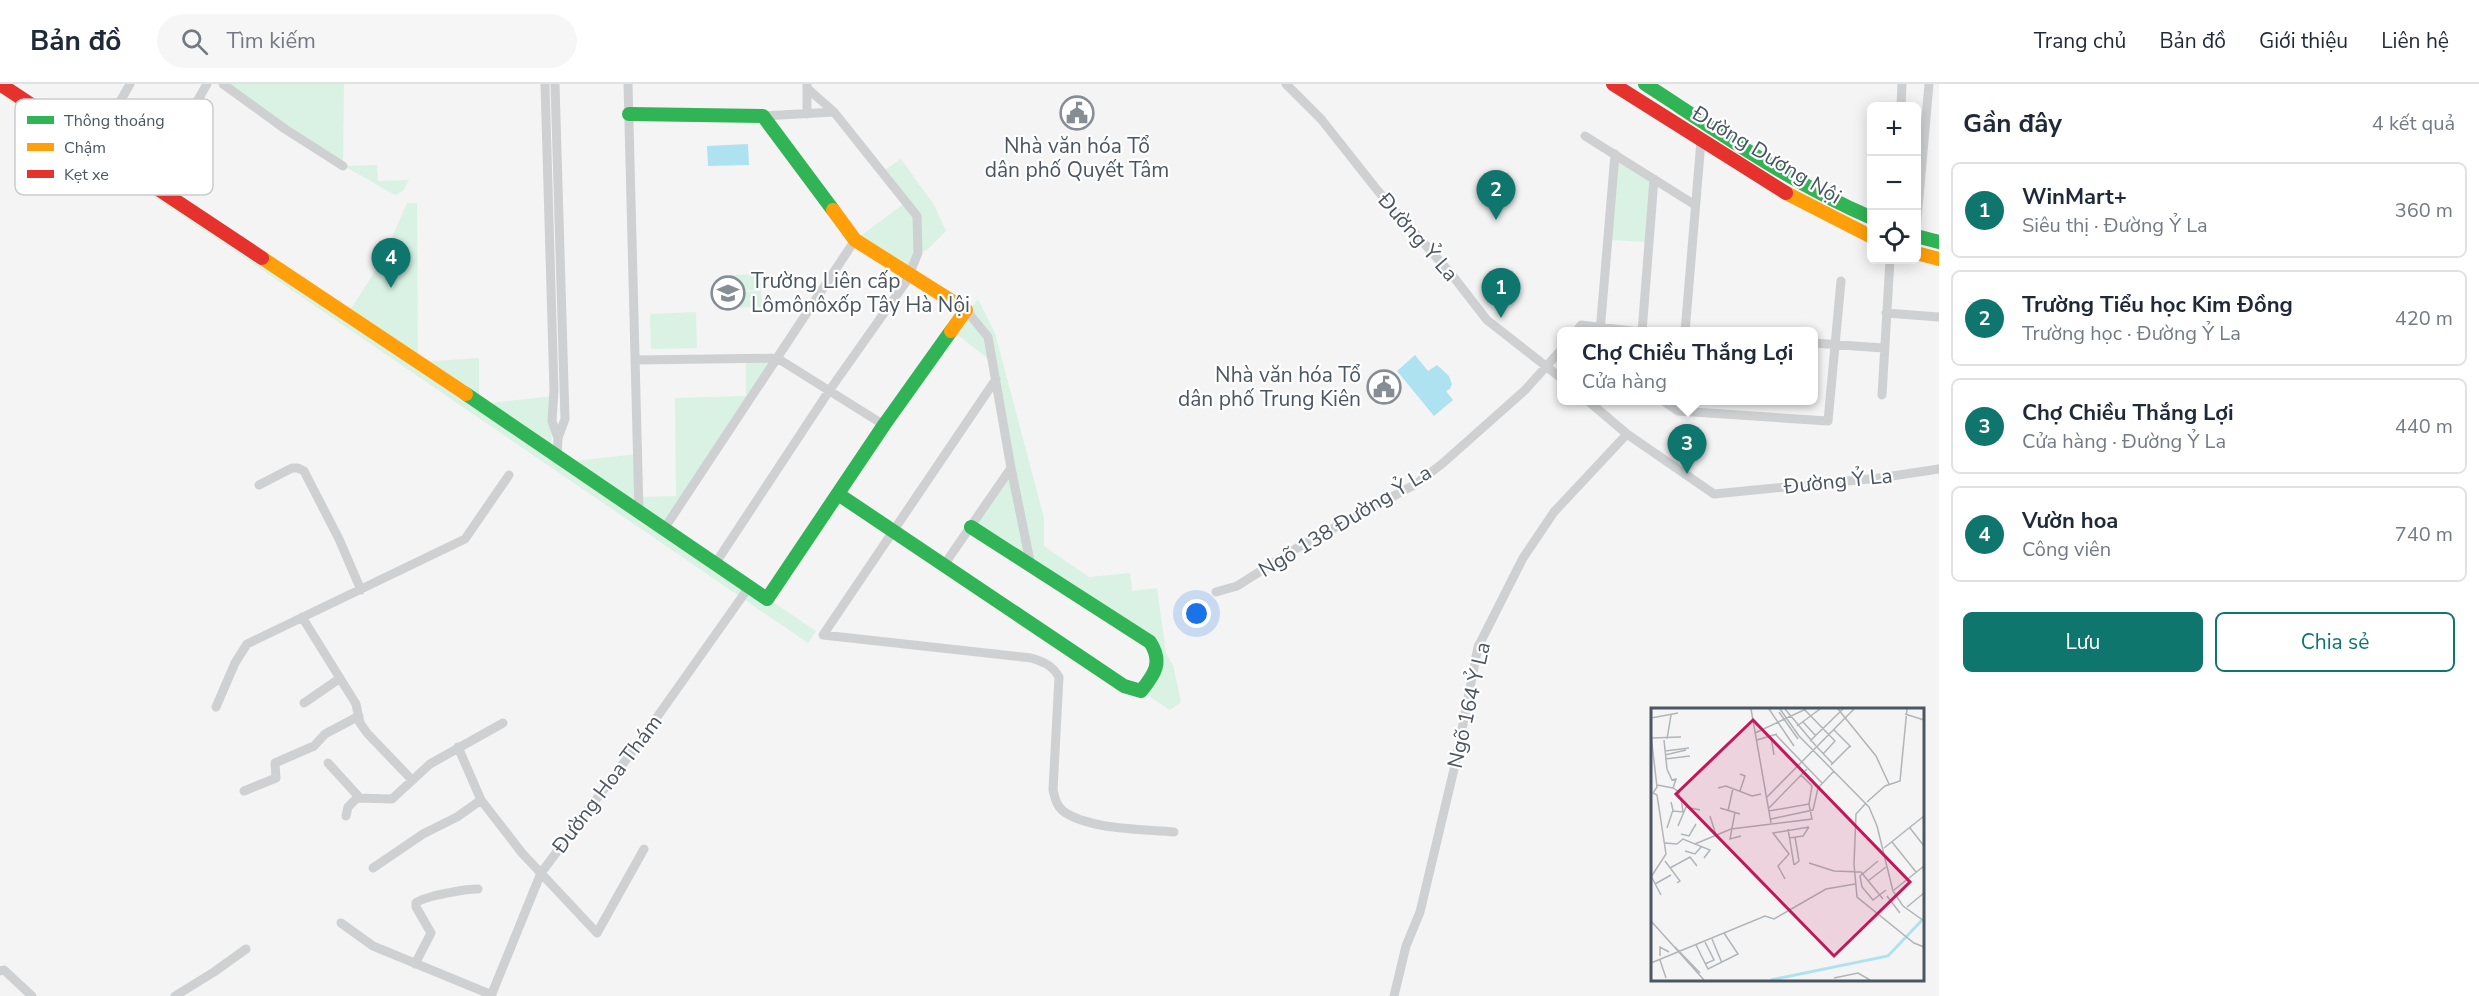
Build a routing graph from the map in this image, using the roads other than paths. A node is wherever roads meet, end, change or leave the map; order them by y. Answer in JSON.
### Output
{"nodes":[{"id":1,"x":0,"y":84,"type":"edge"},
{"id":2,"x":130,"y":84,"type":"edge"},
{"id":3,"x":207,"y":84,"type":"edge"},
{"id":4,"x":223,"y":84,"type":"edge"},
{"id":5,"x":545,"y":84,"type":"edge"},
{"id":6,"x":555,"y":84,"type":"edge"},
{"id":7,"x":628,"y":84,"type":"edge"},
{"id":8,"x":1286,"y":84,"type":"edge"},
{"id":9,"x":1613,"y":84,"type":"edge"},
{"id":10,"x":1645,"y":84,"type":"edge"},
{"id":11,"x":1902,"y":84,"type":"edge"},
{"id":12,"x":1929,"y":84,"type":"edge"},
{"id":13,"x":807,"y":86,"type":"edge"},
{"id":14,"x":22,"y":99,"type":"edge"},
{"id":15,"x":121,"y":99,"type":"edge"},
{"id":16,"x":198,"y":99,"type":"edge"},
{"id":17,"x":1900,"y":102,"type":"edge"},
{"id":18,"x":834,"y":112,"type":"junction"},
{"id":19,"x":629,"y":114,"type":"junction"},
{"id":20,"x":807,"y":114,"type":"junction"},
{"id":21,"x":763,"y":117,"type":"junction"},
{"id":22,"x":1585,"y":136,"type":"dead end"},
{"id":23,"x":1701,"y":141,"type":"junction"},
{"id":24,"x":1615,"y":154,"type":"junction"},
{"id":25,"x":343,"y":166,"type":"dead end"},
{"id":26,"x":1773,"y":166,"type":"junction"},
{"id":27,"x":1654,"y":179,"type":"junction"},
{"id":28,"x":1763,"y":181,"type":"junction"},
{"id":29,"x":166,"y":195,"type":"edge"},
{"id":30,"x":1695,"y":205,"type":"junction"},
{"id":31,"x":1919,"y":210,"type":"edge"},
{"id":32,"x":1867,"y":216,"type":"edge"},
{"id":33,"x":1867,"y":235,"type":"edge"},
{"id":34,"x":1921,"y":237,"type":"edge"},
{"id":35,"x":855,"y":240,"type":"junction"},
{"id":36,"x":1939,"y":242,"type":"edge"},
{"id":37,"x":1921,"y":254,"type":"edge"},
{"id":38,"x":1939,"y":259,"type":"edge"},
{"id":39,"x":1890,"y":264,"type":"edge"},
{"id":40,"x":905,"y":271,"type":"junction"},
{"id":41,"x":1841,"y":281,"type":"dead end"},
{"id":42,"x":903,"y":288,"type":"junction"},
{"id":43,"x":966,"y":310,"type":"junction"},
{"id":44,"x":1886,"y":313,"type":"junction"},
{"id":45,"x":1939,"y":316,"type":"edge"},
{"id":46,"x":1599,"y":327,"type":"edge"},
{"id":47,"x":1641,"y":327,"type":"edge"},
{"id":48,"x":1685,"y":327,"type":"edge"},
{"id":49,"x":1818,"y":343,"type":"edge"},
{"id":50,"x":1835,"y":345,"type":"junction"},
{"id":51,"x":1883,"y":348,"type":"junction"},
{"id":52,"x":1557,"y":355,"type":"edge"},
{"id":53,"x":777,"y":358,"type":"junction"},
{"id":54,"x":635,"y":360,"type":"junction"},
{"id":55,"x":1547,"y":366,"type":"junction"},
{"id":56,"x":1557,"y":375,"type":"edge"},
{"id":57,"x":996,"y":379,"type":"junction"},
{"id":58,"x":829,"y":391,"type":"junction"},
{"id":59,"x":1882,"y":395,"type":"dead end"},
{"id":60,"x":1593,"y":405,"type":"edge"},
{"id":61,"x":1669,"y":405,"type":"edge"},
{"id":62,"x":1679,"y":405,"type":"edge"},
{"id":63,"x":1678,"y":411,"type":"junction"},
{"id":64,"x":884,"y":425,"type":"junction"},
{"id":65,"x":1627,"y":434,"type":"junction"},
{"id":66,"x":558,"y":438,"type":"junction"},
{"id":67,"x":557,"y":457,"type":"junction"},
{"id":68,"x":1011,"y":468,"type":"junction"},
{"id":69,"x":1939,"y":469,"type":"edge"},
{"id":70,"x":508,"y":475,"type":"dead end"},
{"id":71,"x":259,"y":485,"type":"dead end"},
{"id":72,"x":838,"y":494,"type":"junction"},
{"id":73,"x":639,"y":512,"type":"junction"},
{"id":74,"x":971,"y":527,"type":"junction"},
{"id":75,"x":664,"y":529,"type":"junction"},
{"id":76,"x":893,"y":531,"type":"junction"},
{"id":77,"x":715,"y":564,"type":"junction"},
{"id":78,"x":944,"y":565,"type":"junction"},
{"id":79,"x":1031,"y":566,"type":"junction"},
{"id":80,"x":750,"y":587,"type":"junction"},
{"id":81,"x":361,"y":590,"type":"junction"},
{"id":82,"x":1216,"y":592,"type":"dead end"},
{"id":83,"x":302,"y":617,"type":"junction"},
{"id":84,"x":339,"y":679,"type":"junction"},
{"id":85,"x":304,"y":703,"type":"dead end"},
{"id":86,"x":216,"y":707,"type":"dead end"},
{"id":87,"x":359,"y":716,"type":"junction"},
{"id":88,"x":503,"y":723,"type":"dead end"},
{"id":89,"x":458,"y":747,"type":"junction"},
{"id":90,"x":328,"y":763,"type":"dead end"},
{"id":91,"x":412,"y":780,"type":"junction"},
{"id":92,"x":244,"y":791,"type":"dead end"},
{"id":93,"x":359,"y":797,"type":"junction"},
{"id":94,"x":481,"y":800,"type":"junction"},
{"id":95,"x":345,"y":816,"type":"dead end"},
{"id":96,"x":1174,"y":832,"type":"dead end"},
{"id":97,"x":644,"y":849,"type":"dead end"},
{"id":98,"x":373,"y":868,"type":"dead end"},
{"id":99,"x":541,"y":873,"type":"junction"},
{"id":100,"x":478,"y":889,"type":"dead end"},
{"id":101,"x":341,"y":923,"type":"dead end"},
{"id":102,"x":246,"y":949,"type":"dead end"},
{"id":103,"x":415,"y":964,"type":"junction"},
{"id":104,"x":2,"y":971,"type":"edge"},
{"id":105,"x":32,"y":996,"type":"edge"},
{"id":106,"x":175,"y":996,"type":"edge"},
{"id":107,"x":491,"y":996,"type":"edge"},
{"id":108,"x":1394,"y":996,"type":"edge"}],
"edges":[{"from":1,"to":14,"type":"street"},
{"from":2,"to":15,"type":"street"},
{"from":3,"to":16,"type":"street"},
{"from":4,"to":25,"type":"street"},
{"from":5,"to":66,"type":"street"},
{"from":6,"to":66,"type":"street"},
{"from":7,"to":19,"type":"street"},
{"from":8,"to":55,"type":"street","name":"Đường Ỷ La"},
{"from":9,"to":23,"type":"street","name":"Đường Dương Nội"},
{"from":10,"to":26,"type":"street","name":"Đường Dương Nội"},
{"from":11,"to":17,"type":"street"},
{"from":12,"to":31,"type":"street"},
{"from":13,"to":18,"type":"street"},
{"from":13,"to":20,"type":"street"},
{"from":18,"to":20,"type":"street"},
{"from":18,"to":40,"type":"street"},
{"from":19,"to":21,"type":"street"},
{"from":19,"to":54,"type":"street"},
{"from":20,"to":21,"type":"street"},
{"from":21,"to":35,"type":"street"},
{"from":22,"to":24,"type":"street"},
{"from":23,"to":28,"type":"street","name":"Đường Dương Nội"},
{"from":23,"to":30,"type":"street"},
{"from":24,"to":27,"type":"street"},
{"from":24,"to":46,"type":"street"},
{"from":26,"to":28,"type":"street"},
{"from":26,"to":32,"type":"street","name":"Đường Dương Nội"},
{"from":27,"to":30,"type":"street"},
{"from":27,"to":47,"type":"street"},
{"from":28,"to":33,"type":"street","name":"Đường Dương Nội"},
{"from":29,"to":67,"type":"street"},
{"from":30,"to":48,"type":"street"},
{"from":34,"to":36,"type":"street"},
{"from":35,"to":40,"type":"street"},
{"from":35,"to":53,"type":"street"},
{"from":37,"to":38,"type":"street"},
{"from":39,"to":44,"type":"street"},
{"from":40,"to":42,"type":"street"},
{"from":40,"to":42,"type":"street"},
{"from":40,"to":43,"type":"street"},
{"from":41,"to":50,"type":"street"},
{"from":42,"to":58,"type":"street"},
{"from":43,"to":57,"type":"street"},
{"from":43,"to":64,"type":"street"},
{"from":44,"to":45,"type":"street"},
{"from":44,"to":51,"type":"street"},
{"from":49,"to":50,"type":"street"},
{"from":50,"to":51,"type":"street"},
{"from":50,"to":63,"type":"street"},
{"from":51,"to":59,"type":"street"},
{"from":52,"to":55,"type":"street","name":"Ngõ 138 Đường Ỷ La"},
{"from":53,"to":54,"type":"street"},
{"from":53,"to":58,"type":"street"},
{"from":53,"to":75,"type":"street"},
{"from":54,"to":73,"type":"street"},
{"from":55,"to":56,"type":"street","name":"Đường Ỷ La"},
{"from":55,"to":82,"type":"street","name":"Ngõ 138 Đường Ỷ La"},
{"from":57,"to":68,"type":"street"},
{"from":57,"to":76,"type":"street"},
{"from":58,"to":64,"type":"street"},
{"from":58,"to":77,"type":"street"},
{"from":60,"to":65,"type":"street","name":"Đường Ỷ La"},
{"from":61,"to":63,"type":"street"},
{"from":62,"to":63,"type":"street"},
{"from":64,"to":72,"type":"street"},
{"from":65,"to":69,"type":"street","name":"Đường Ỷ La"},
{"from":65,"to":108,"type":"street","name":"Ngõ 164 Ỷ La"},
{"from":66,"to":67,"type":"street"},
{"from":67,"to":73,"type":"street"},
{"from":68,"to":74,"type":"street"},
{"from":68,"to":79,"type":"street"},
{"from":70,"to":81,"type":"street"},
{"from":71,"to":81,"type":"street"},
{"from":72,"to":76,"type":"street"},
{"from":72,"to":80,"type":"street"},
{"from":73,"to":75,"type":"street"},
{"from":74,"to":78,"type":"street"},
{"from":74,"to":79,"type":"street"},
{"from":75,"to":77,"type":"street"},
{"from":76,"to":78,"type":"street"},
{"from":76,"to":96,"type":"street"},
{"from":77,"to":80,"type":"street"},
{"from":78,"to":79,"type":"street"},
{"from":80,"to":99,"type":"street","name":"Đường Hoa Thám"},
{"from":81,"to":83,"type":"street"},
{"from":83,"to":84,"type":"street"},
{"from":83,"to":86,"type":"street"},
{"from":84,"to":85,"type":"street"},
{"from":84,"to":87,"type":"street"},
{"from":87,"to":91,"type":"street"},
{"from":87,"to":92,"type":"street"},
{"from":88,"to":89,"type":"street"},
{"from":89,"to":91,"type":"street"},
{"from":89,"to":94,"type":"street"},
{"from":90,"to":93,"type":"street"},
{"from":91,"to":93,"type":"street"},
{"from":93,"to":95,"type":"street"},
{"from":94,"to":98,"type":"street"},
{"from":94,"to":99,"type":"street"},
{"from":97,"to":99,"type":"street"},
{"from":99,"to":107,"type":"street","name":"Đường Hoa Thám"},
{"from":100,"to":103,"type":"street"},
{"from":101,"to":103,"type":"street"},
{"from":102,"to":106,"type":"street"},
{"from":103,"to":107,"type":"street"},
{"from":104,"to":105,"type":"street"}]}
